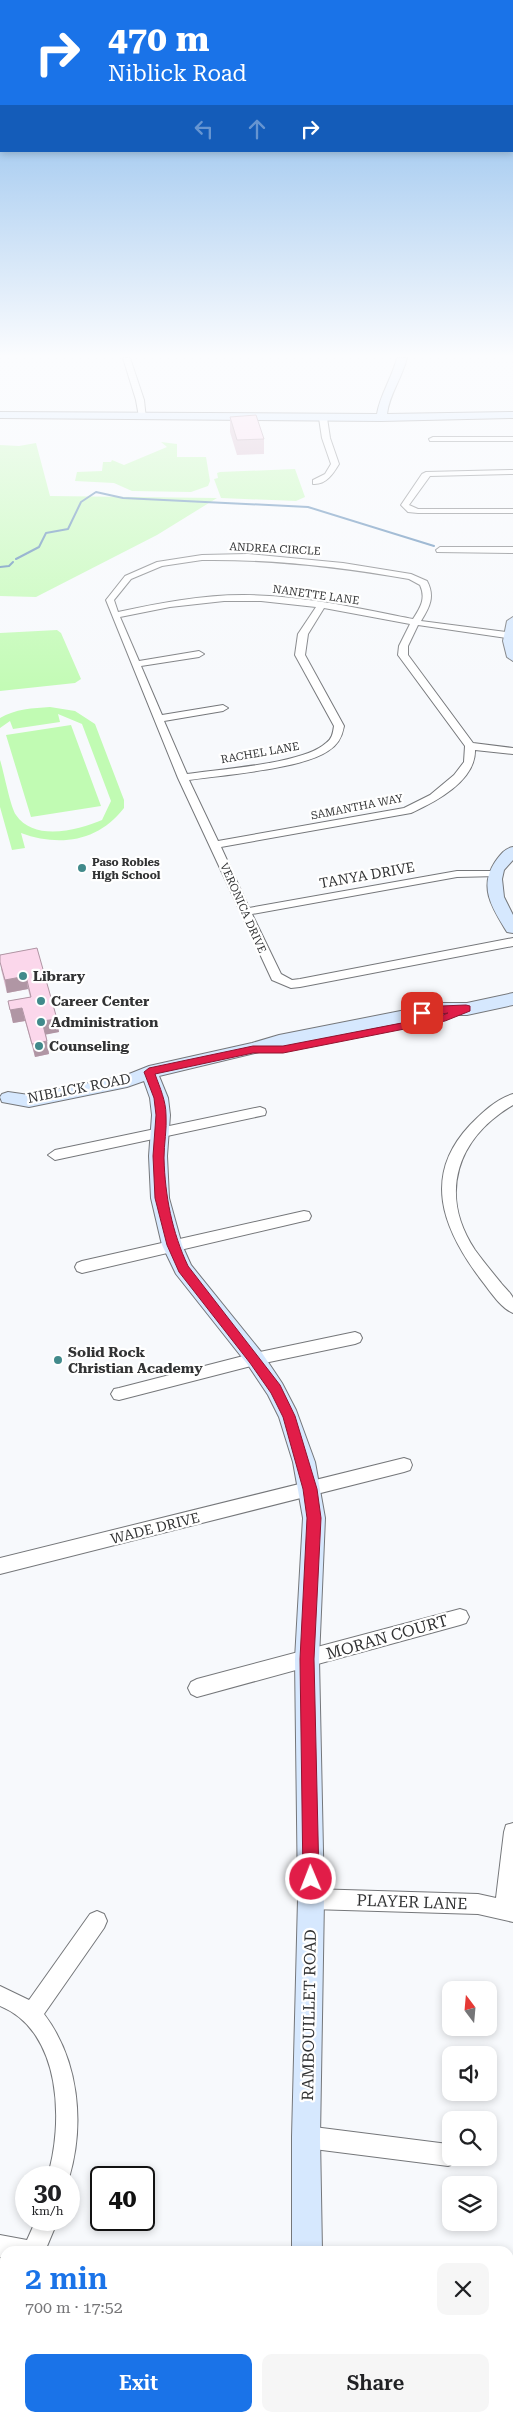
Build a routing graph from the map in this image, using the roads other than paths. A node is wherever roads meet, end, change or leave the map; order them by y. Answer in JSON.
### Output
{"nodes":[{"id":1,"x":331,"y":471,"type":"edge"},
{"id":2,"x":513,"y":472,"type":"edge"},
{"id":3,"x":316,"y":482,"type":"dead end"},
{"id":4,"x":513,"y":511,"type":"edge"},
{"id":5,"x":440,"y":550,"type":"dead end"},
{"id":6,"x":513,"y":550,"type":"edge"},
{"id":7,"x":321,"y":606,"type":"junction"},
{"id":8,"x":115,"y":615,"type":"junction"},
{"id":9,"x":513,"y":621,"type":"edge"},
{"id":10,"x":416,"y":622,"type":"junction"},
{"id":11,"x":511,"y":636,"type":"edge"},
{"id":12,"x":199,"y":654,"type":"dead end"},
{"id":13,"x":513,"y":656,"type":"edge"},
{"id":14,"x":135,"y":664,"type":"junction"},
{"id":15,"x":223,"y":708,"type":"dead end"},
{"id":16,"x":158,"y":719,"type":"junction"},
{"id":17,"x":470,"y":746,"type":"junction"},
{"id":18,"x":513,"y":751,"type":"edge"},
{"id":19,"x":183,"y":778,"type":"junction"},
{"id":20,"x":215,"y":845,"type":"junction"},
{"id":21,"x":513,"y":852,"type":"edge"},
{"id":22,"x":494,"y":874,"type":"junction"},
{"id":23,"x":246,"y":912,"type":"junction"},
{"id":24,"x":513,"y":928,"type":"edge"},
{"id":25,"x":513,"y":942,"type":"edge"},
{"id":26,"x":513,"y":999,"type":"edge"},
{"id":27,"x":149,"y":1072,"type":"junction"},
{"id":28,"x":4,"y":1098,"type":"edge"},
{"id":29,"x":513,"y":1099,"type":"edge"},
{"id":30,"x":260,"y":1112,"type":"dead end"},
{"id":31,"x":160,"y":1133,"type":"junction"},
{"id":32,"x":55,"y":1155,"type":"dead end"},
{"id":33,"x":304,"y":1216,"type":"dead end"},
{"id":34,"x":172,"y":1245,"type":"junction"},
{"id":35,"x":82,"y":1267,"type":"dead end"},
{"id":36,"x":513,"y":1307,"type":"edge"},
{"id":37,"x":355,"y":1338,"type":"dead end"},
{"id":38,"x":254,"y":1359,"type":"junction"},
{"id":39,"x":119,"y":1394,"type":"dead end"},
{"id":40,"x":404,"y":1465,"type":"dead end"},
{"id":41,"x":310,"y":1489,"type":"junction"},
{"id":42,"x":0,"y":1566,"type":"edge"},
{"id":43,"x":460,"y":1617,"type":"dead end"},
{"id":44,"x":307,"y":1659,"type":"junction"},
{"id":45,"x":198,"y":1688,"type":"dead end"},
{"id":46,"x":513,"y":1832,"type":"edge"},
{"id":47,"x":311,"y":1898,"type":"junction"},
{"id":48,"x":509,"y":1910,"type":"edge"},
{"id":49,"x":98,"y":1921,"type":"dead end"},
{"id":50,"x":0,"y":1996,"type":"edge"},
{"id":51,"x":31,"y":2015,"type":"junction"},
{"id":52,"x":306,"y":2137,"type":"junction"},
{"id":53,"x":442,"y":2154,"type":"edge"},
{"id":54,"x":60,"y":2166,"type":"edge"},
{"id":55,"x":42,"y":2231,"type":"edge"},
{"id":56,"x":36,"y":2246,"type":"edge"},
{"id":57,"x":307,"y":2246,"type":"edge"}],
"edges":[{"from":1,"to":3,"type":"street"},
{"from":2,"to":4,"type":"street"},
{"from":5,"to":6,"type":"street"},
{"from":7,"to":8,"type":"street","name":"NANETTE LANE"},
{"from":7,"to":10,"type":"street","name":"NANETTE LANE"},
{"from":7,"to":19,"type":"street","name":"RACHEL LANE"},
{"from":8,"to":10,"type":"street","name":"ANDREA CIRCLE"},
{"from":8,"to":14,"type":"street","name":"VERONICA DRIVE"},
{"from":9,"to":11,"type":"street"},
{"from":10,"to":11,"type":"street","name":"NANETTE LANE"},
{"from":10,"to":17,"type":"street"},
{"from":11,"to":13,"type":"street"},
{"from":12,"to":14,"type":"street"},
{"from":14,"to":16,"type":"street","name":"VERONICA DRIVE"},
{"from":15,"to":16,"type":"street"},
{"from":16,"to":19,"type":"street","name":"VERONICA DRIVE"},
{"from":17,"to":18,"type":"street"},
{"from":17,"to":20,"type":"street","name":"SAMANTHA WAY"},
{"from":19,"to":20,"type":"street","name":"VERONICA DRIVE"},
{"from":20,"to":23,"type":"street","name":"VERONICA DRIVE"},
{"from":21,"to":22,"type":"street"},
{"from":22,"to":23,"type":"street","name":"TANYA DRIVE"},
{"from":22,"to":24,"type":"street"},
{"from":23,"to":25,"type":"street","name":"VERONICA DRIVE"},
{"from":26,"to":27,"type":"street","name":"NIBLICK ROAD"},
{"from":27,"to":28,"type":"street","name":"NIBLICK ROAD"},
{"from":27,"to":31,"type":"street","name":"RAMBOUILLET ROAD"},
{"from":29,"to":36,"type":"street"},
{"from":30,"to":31,"type":"street"},
{"from":31,"to":32,"type":"street"},
{"from":31,"to":34,"type":"street","name":"RAMBOUILLET ROAD"},
{"from":33,"to":34,"type":"street"},
{"from":34,"to":35,"type":"street"},
{"from":34,"to":38,"type":"street","name":"RAMBOUILLET ROAD"},
{"from":37,"to":38,"type":"street"},
{"from":38,"to":39,"type":"street"},
{"from":38,"to":41,"type":"street","name":"RAMBOUILLET ROAD"},
{"from":40,"to":41,"type":"street","name":"WADE DRIVE"},
{"from":41,"to":42,"type":"street","name":"WADE DRIVE"},
{"from":41,"to":44,"type":"street","name":"RAMBOUILLET ROAD"},
{"from":43,"to":44,"type":"street","name":"MORAN COURT"},
{"from":44,"to":45,"type":"street","name":"MORAN COURT"},
{"from":44,"to":47,"type":"street","name":"RAMBOUILLET ROAD"},
{"from":46,"to":48,"type":"street"},
{"from":47,"to":48,"type":"street","name":"PLAYER LANE"},
{"from":47,"to":52,"type":"street","name":"RAMBOUILLET ROAD"},
{"from":49,"to":51,"type":"street"},
{"from":50,"to":51,"type":"street"},
{"from":51,"to":54,"type":"street"},
{"from":52,"to":53,"type":"street"},
{"from":52,"to":57,"type":"street","name":"RAMBOUILLET ROAD"},
{"from":55,"to":56,"type":"street"}]}
